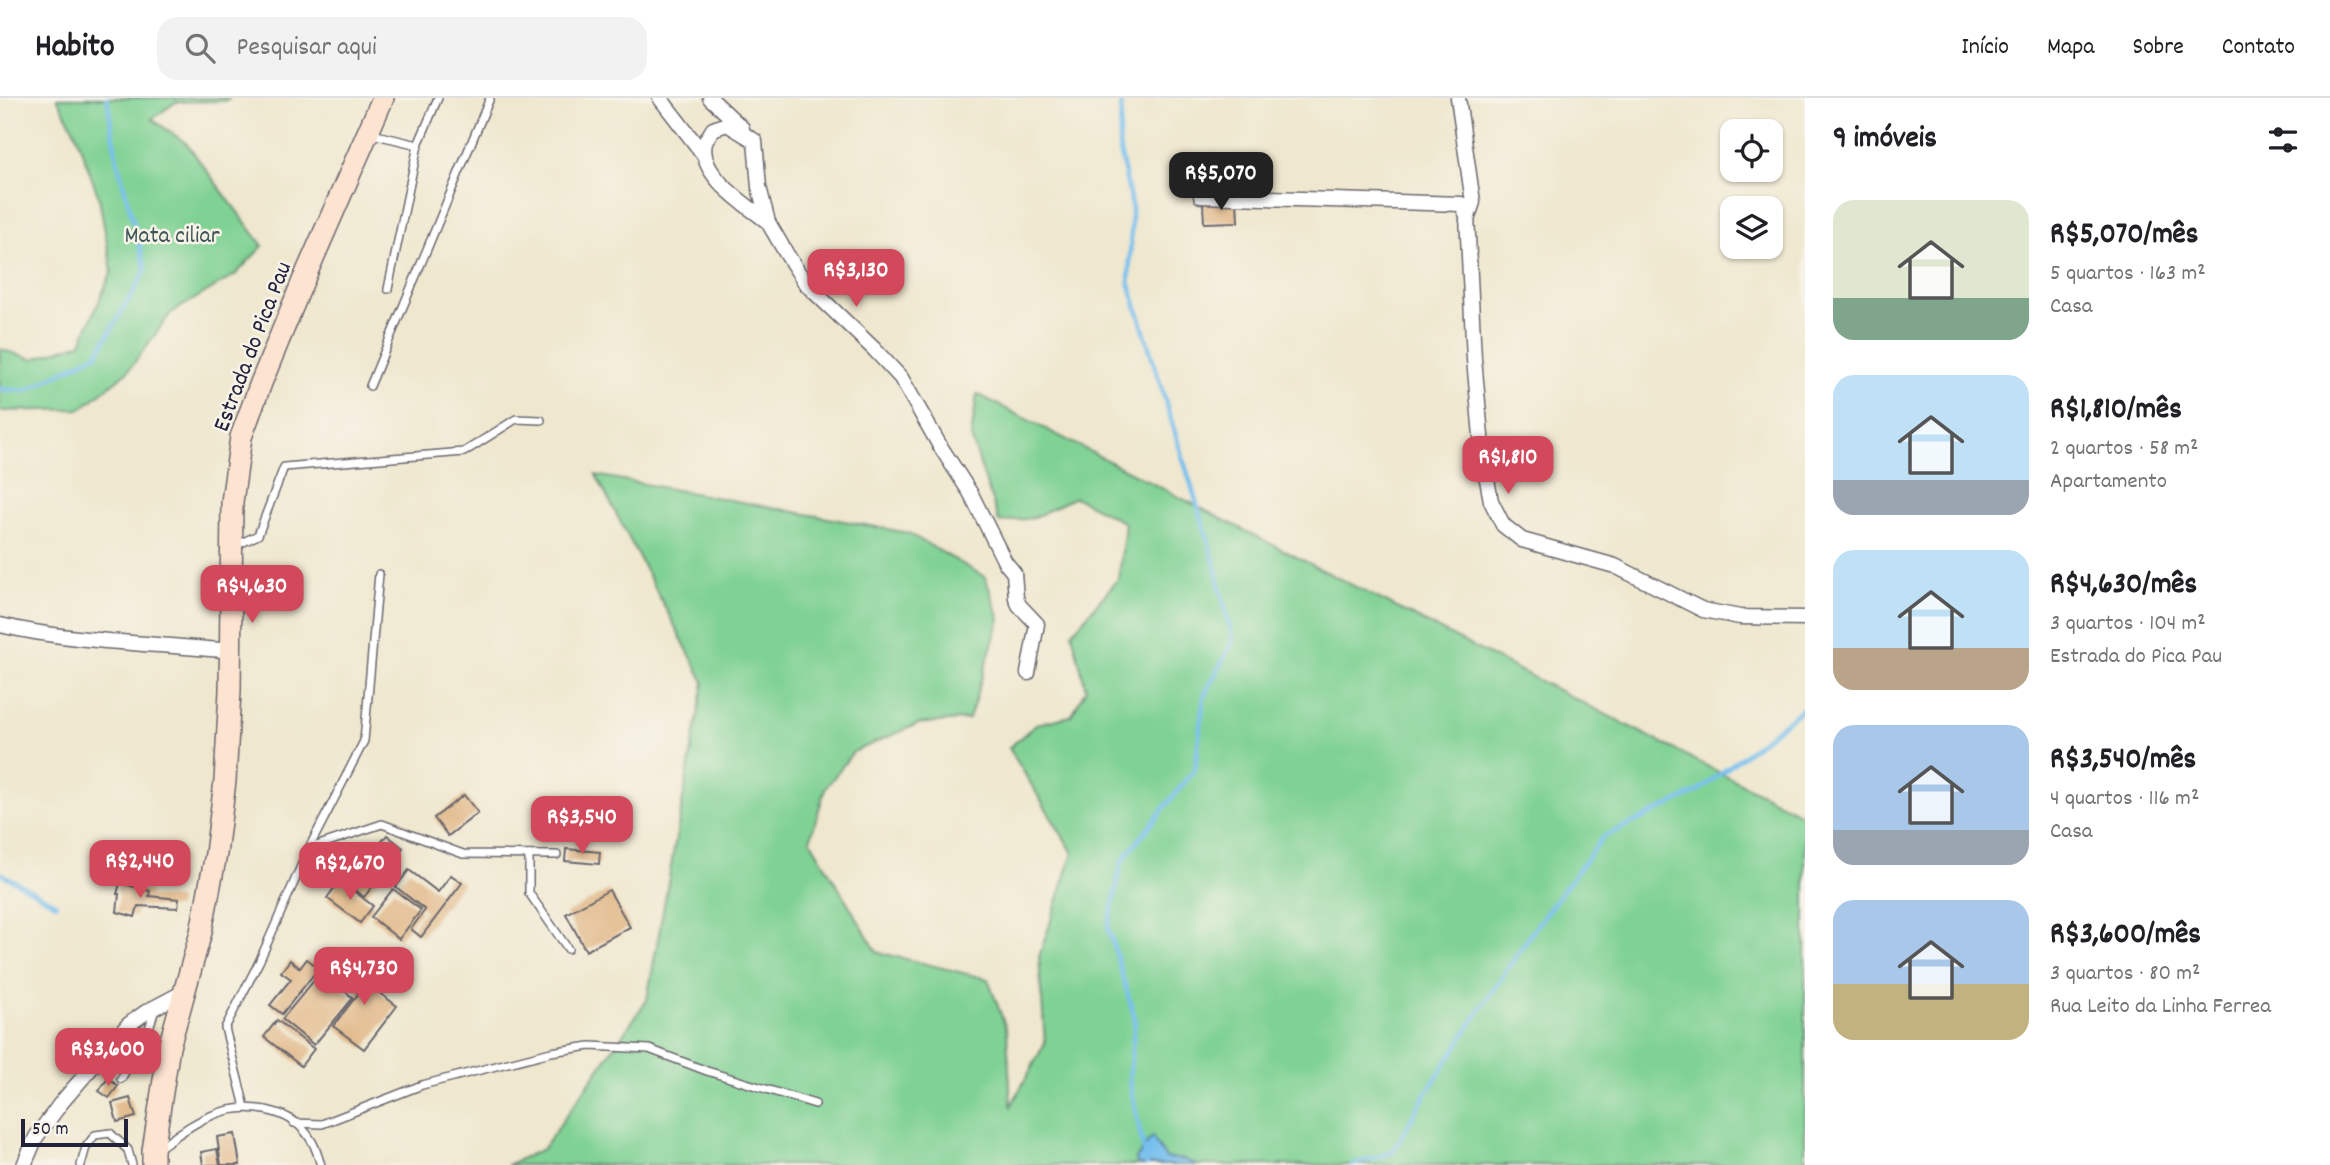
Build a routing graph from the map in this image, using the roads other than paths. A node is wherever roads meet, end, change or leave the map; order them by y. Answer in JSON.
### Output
{"nodes":[{"id":1,"x":383,"y":98,"type":"edge"},
{"id":2,"x":438,"y":98,"type":"edge"},
{"id":3,"x":490,"y":98,"type":"edge"},
{"id":4,"x":660,"y":98,"type":"edge"},
{"id":5,"x":710,"y":98,"type":"edge"},
{"id":6,"x":1458,"y":98,"type":"edge"},
{"id":7,"x":368,"y":133,"type":"junction"},
{"id":8,"x":755,"y":141,"type":"junction"},
{"id":9,"x":418,"y":145,"type":"junction"},
{"id":10,"x":705,"y":157,"type":"junction"},
{"id":11,"x":1201,"y":196,"type":"dead end"},
{"id":12,"x":1467,"y":220,"type":"junction"},
{"id":13,"x":768,"y":222,"type":"junction"},
{"id":14,"x":388,"y":289,"type":"dead end"},
{"id":15,"x":370,"y":386,"type":"dead end"},
{"id":16,"x":541,"y":420,"type":"dead end"},
{"id":17,"x":231,"y":547,"type":"junction"},
{"id":18,"x":379,"y":575,"type":"dead end"},
{"id":19,"x":1805,"y":618,"type":"edge"},
{"id":20,"x":0,"y":625,"type":"edge"},
{"id":21,"x":231,"y":651,"type":"junction"},
{"id":22,"x":1028,"y":673,"type":"dead end"},
{"id":23,"x":309,"y":848,"type":"junction"},
{"id":24,"x":529,"y":855,"type":"junction"},
{"id":25,"x":557,"y":855,"type":"dead end"},
{"id":26,"x":568,"y":949,"type":"dead end"},
{"id":27,"x":184,"y":992,"type":"junction"},
{"id":28,"x":157,"y":1006,"type":"junction"},
{"id":29,"x":121,"y":1079,"type":"dead end"},
{"id":30,"x":815,"y":1104,"type":"dead end"},
{"id":31,"x":246,"y":1107,"type":"junction"},
{"id":32,"x":294,"y":1123,"type":"junction"},
{"id":33,"x":153,"y":1158,"type":"edge"},
{"id":34,"x":24,"y":1165,"type":"edge"},
{"id":35,"x":80,"y":1165,"type":"edge"},
{"id":36,"x":132,"y":1165,"type":"edge"},
{"id":37,"x":321,"y":1165,"type":"edge"}],
"edges":[{"from":1,"to":7,"type":"main road","name":"Estrada do Pica Pau"},
{"from":2,"to":9,"type":"lane"},
{"from":3,"to":15,"type":"lane"},
{"from":4,"to":10,"type":"street"},
{"from":5,"to":8,"type":"street"},
{"from":6,"to":12,"type":"street"},
{"from":7,"to":9,"type":"lane"},
{"from":7,"to":17,"type":"main road","name":"Estrada do Pica Pau"},
{"from":8,"to":10,"type":"street"},
{"from":8,"to":13,"type":"street"},
{"from":9,"to":14,"type":"lane"},
{"from":10,"to":13,"type":"street"},
{"from":11,"to":12,"type":"street"},
{"from":12,"to":19,"type":"street"},
{"from":13,"to":22,"type":"street"},
{"from":16,"to":17,"type":"lane"},
{"from":17,"to":21,"type":"main road","name":"Estrada do Pica Pau"},
{"from":18,"to":23,"type":"lane"},
{"from":20,"to":21,"type":"street"},
{"from":21,"to":27,"type":"main road","name":"Estrada do Pica Pau"},
{"from":23,"to":24,"type":"lane"},
{"from":23,"to":31,"type":"lane"},
{"from":24,"to":25,"type":"lane"},
{"from":24,"to":26,"type":"lane"},
{"from":27,"to":28,"type":"street"},
{"from":27,"to":33,"type":"main road","name":"Estrada do Pica Pau"},
{"from":28,"to":29,"type":"lane"},
{"from":28,"to":34,"type":"street"},
{"from":30,"to":32,"type":"lane"},
{"from":31,"to":32,"type":"lane"},
{"from":31,"to":33,"type":"lane"},
{"from":32,"to":37,"type":"lane"},
{"from":35,"to":36,"type":"lane"}]}
